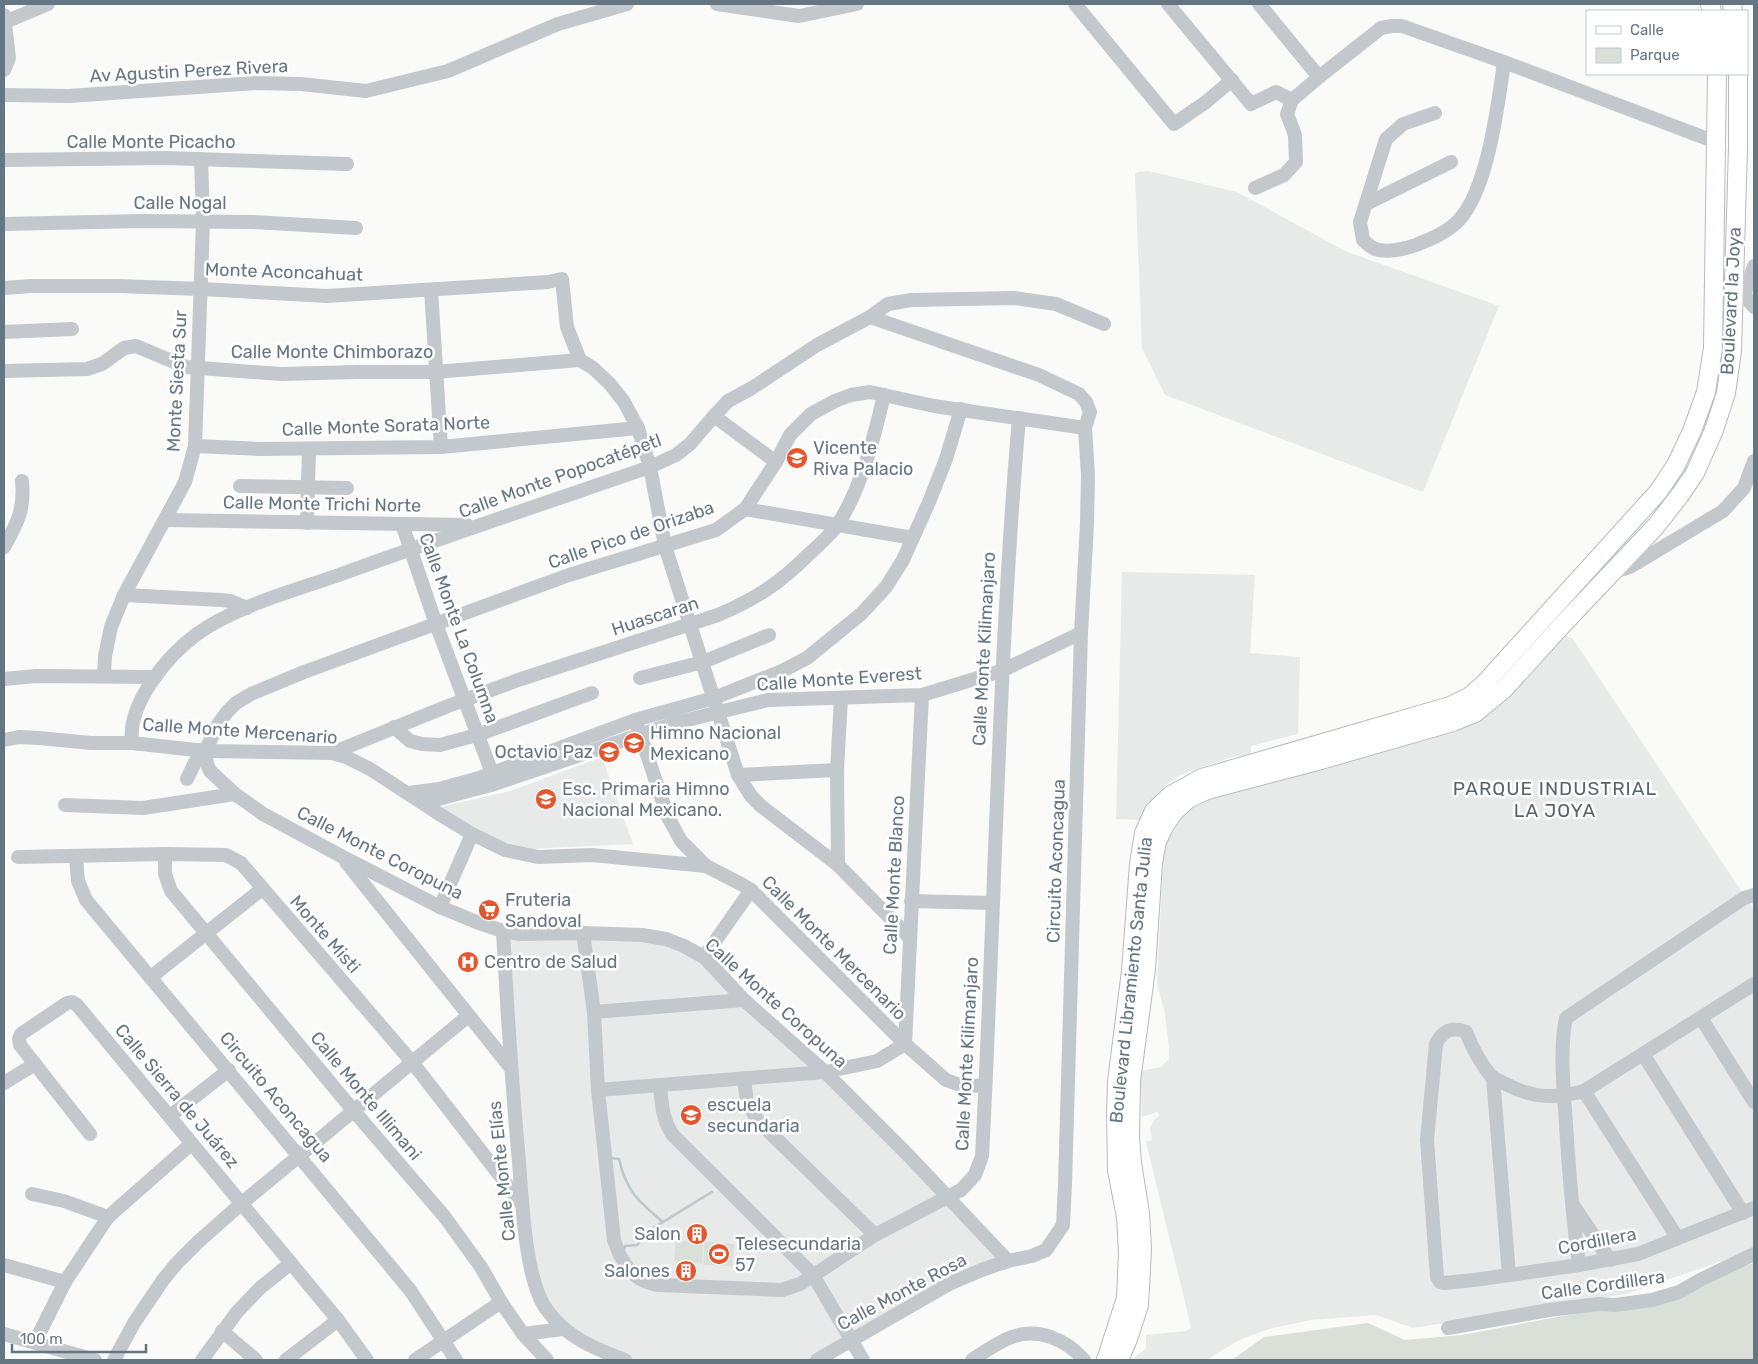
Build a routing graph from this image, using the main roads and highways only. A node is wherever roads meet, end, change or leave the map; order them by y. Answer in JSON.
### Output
{"nodes":[{"id":1,"x":1716,"y":75,"type":"edge"},
{"id":2,"x":1738,"y":75,"type":"edge"},
{"id":3,"x":1548,"y":614,"type":"joint"},
{"id":4,"x":1564,"y":623,"type":"joint"},
{"id":5,"x":1106,"y":1360,"type":"edge"},
{"id":6,"x":1119,"y":1360,"type":"edge"}],
"edges":[{"from":1,"to":3,"type":"main road","name":"Boulevard la Joya"},
{"from":2,"to":4,"type":"main road","name":"Boulevard la Joya"},
{"from":3,"to":5,"type":"main road","name":"Boulevard Libramiento Santa Julia"},
{"from":4,"to":6,"type":"main road","name":"Boulevard Libramiento Santa Julia"}]}
